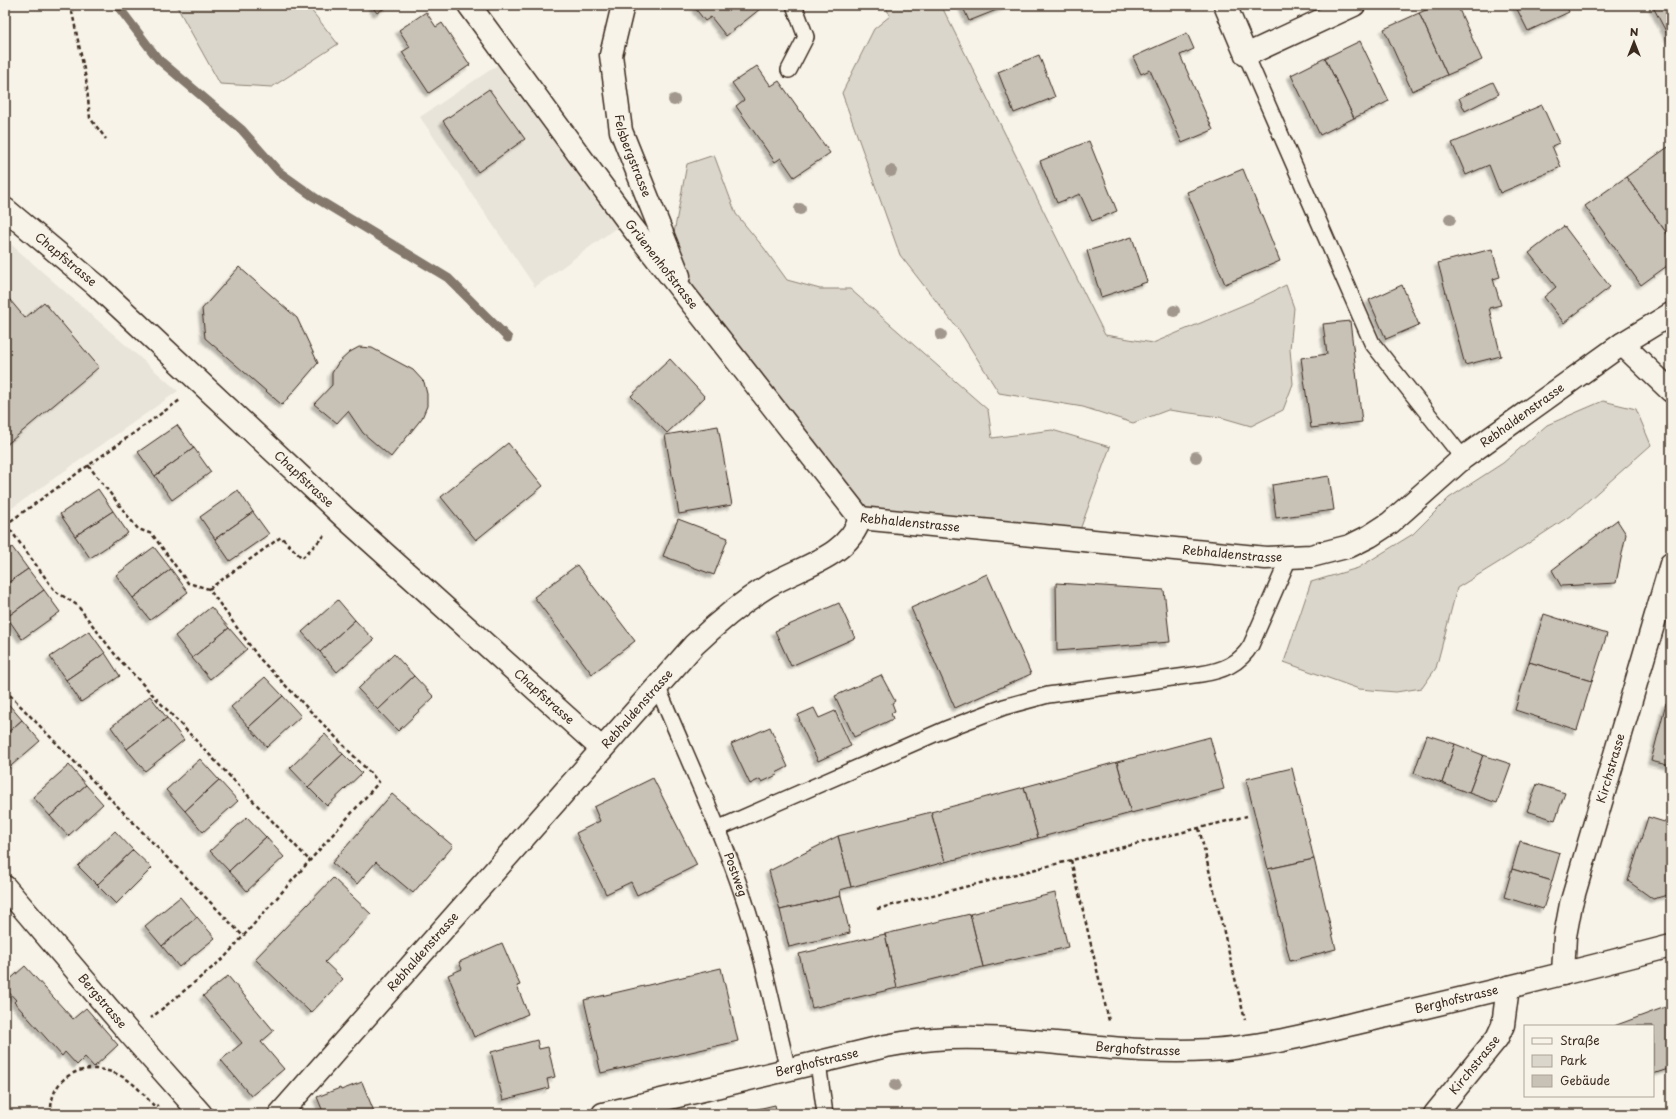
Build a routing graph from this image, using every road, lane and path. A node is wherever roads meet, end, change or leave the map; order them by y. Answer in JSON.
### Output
{"nodes":[{"id":1,"x":73,"y":5,"type":"edge"},
{"id":2,"x":469,"y":5,"type":"edge"},
{"id":3,"x":623,"y":5,"type":"edge"},
{"id":4,"x":794,"y":5,"type":"edge"},
{"id":5,"x":1225,"y":5,"type":"edge"},
{"id":6,"x":1354,"y":5,"type":"edge"},
{"id":7,"x":1246,"y":55,"type":"junction"},
{"id":8,"x":789,"y":70,"type":"dead end"},
{"id":9,"x":106,"y":139,"type":"dead end"},
{"id":10,"x":5,"y":209,"type":"edge"},
{"id":11,"x":689,"y":300,"type":"junction"},
{"id":12,"x":1671,"y":314,"type":"edge"},
{"id":13,"x":1622,"y":344,"type":"junction"},
{"id":14,"x":203,"y":383,"type":"junction"},
{"id":15,"x":1671,"y":391,"type":"edge"},
{"id":16,"x":1462,"y":458,"type":"junction"},
{"id":17,"x":88,"y":465,"type":"junction"},
{"id":18,"x":344,"y":517,"type":"junction"},
{"id":19,"x":860,"y":518,"type":"junction"},
{"id":20,"x":5,"y":524,"type":"edge"},
{"id":21,"x":1289,"y":558,"type":"junction"},
{"id":22,"x":1671,"y":564,"type":"edge"},
{"id":23,"x":209,"y":589,"type":"junction"},
{"id":24,"x":658,"y":688,"type":"junction"},
{"id":25,"x":5,"y":690,"type":"edge"},
{"id":26,"x":602,"y":749,"type":"junction"},
{"id":27,"x":1247,"y":816,"type":"dead end"},
{"id":28,"x":1199,"y":828,"type":"junction"},
{"id":29,"x":717,"y":829,"type":"junction"},
{"id":30,"x":1071,"y":860,"type":"junction"},
{"id":31,"x":310,"y":861,"type":"junction"},
{"id":32,"x":5,"y":887,"type":"edge"},
{"id":33,"x":877,"y":909,"type":"dead end"},
{"id":34,"x":243,"y":936,"type":"junction"},
{"id":35,"x":1671,"y":946,"type":"edge"},
{"id":36,"x":1563,"y":974,"type":"junction"},
{"id":37,"x":1508,"y":987,"type":"junction"},
{"id":38,"x":131,"y":1035,"type":"junction"},
{"id":39,"x":1251,"y":1046,"type":"junction"},
{"id":40,"x":1116,"y":1048,"type":"junction"},
{"id":41,"x":818,"y":1063,"type":"junction"},
{"id":42,"x":788,"y":1070,"type":"junction"},
{"id":43,"x":152,"y":1104,"type":"dead end"},
{"id":44,"x":51,"y":1114,"type":"edge"},
{"id":45,"x":202,"y":1114,"type":"edge"},
{"id":46,"x":280,"y":1114,"type":"edge"},
{"id":47,"x":603,"y":1114,"type":"edge"},
{"id":48,"x":825,"y":1114,"type":"edge"},
{"id":49,"x":1435,"y":1114,"type":"edge"}],
"edges":[{"from":1,"to":9,"type":"path"},
{"from":2,"to":11,"type":"street","name":"Grüenenhofstrasse"},
{"from":3,"to":11,"type":"street","name":"Felsbergstrasse"},
{"from":4,"to":8,"type":"lane"},
{"from":5,"to":7,"type":"street"},
{"from":6,"to":7,"type":"street"},
{"from":7,"to":16,"type":"lane"},
{"from":10,"to":14,"type":"street","name":"Chapfstrasse"},
{"from":11,"to":19,"type":"street","name":"Grüenenhofstrasse"},
{"from":12,"to":13,"type":"street","name":"Rebhaldenstrasse"},
{"from":13,"to":15,"type":"street"},
{"from":13,"to":16,"type":"street","name":"Rebhaldenstrasse"},
{"from":14,"to":17,"type":"path"},
{"from":14,"to":18,"type":"street","name":"Chapfstrasse"},
{"from":16,"to":21,"type":"street","name":"Rebhaldenstrasse"},
{"from":17,"to":20,"type":"path"},
{"from":17,"to":23,"type":"path"},
{"from":18,"to":23,"type":"path"},
{"from":18,"to":26,"type":"street","name":"Chapfstrasse"},
{"from":19,"to":21,"type":"street","name":"Rebhaldenstrasse"},
{"from":19,"to":24,"type":"street","name":"Rebhaldenstrasse"},
{"from":20,"to":31,"type":"path"},
{"from":21,"to":29,"type":"lane"},
{"from":22,"to":36,"type":"street","name":"Kirchstrasse"},
{"from":23,"to":31,"type":"path"},
{"from":24,"to":26,"type":"street","name":"Rebhaldenstrasse"},
{"from":24,"to":29,"type":"lane","name":"Postweg"},
{"from":25,"to":34,"type":"path"},
{"from":26,"to":46,"type":"street","name":"Rebhaldenstrasse"},
{"from":27,"to":28,"type":"path"},
{"from":28,"to":30,"type":"path"},
{"from":28,"to":39,"type":"path"},
{"from":29,"to":42,"type":"lane","name":"Postweg"},
{"from":30,"to":33,"type":"path"},
{"from":30,"to":40,"type":"path"},
{"from":31,"to":34,"type":"path"},
{"from":32,"to":38,"type":"street","name":"Bergstrasse"},
{"from":34,"to":38,"type":"path"},
{"from":35,"to":36,"type":"street","name":"Berghofstrasse"},
{"from":36,"to":37,"type":"street","name":"Berghofstrasse"},
{"from":37,"to":39,"type":"street","name":"Berghofstrasse"},
{"from":37,"to":49,"type":"street","name":"Kirchstrasse"},
{"from":38,"to":45,"type":"street","name":"Bergstrasse"},
{"from":39,"to":40,"type":"street","name":"Berghofstrasse"},
{"from":40,"to":41,"type":"street","name":"Berghofstrasse"},
{"from":41,"to":42,"type":"street","name":"Berghofstrasse"},
{"from":41,"to":48,"type":"lane"},
{"from":42,"to":47,"type":"street","name":"Berghofstrasse"},
{"from":43,"to":44,"type":"path"}]}
